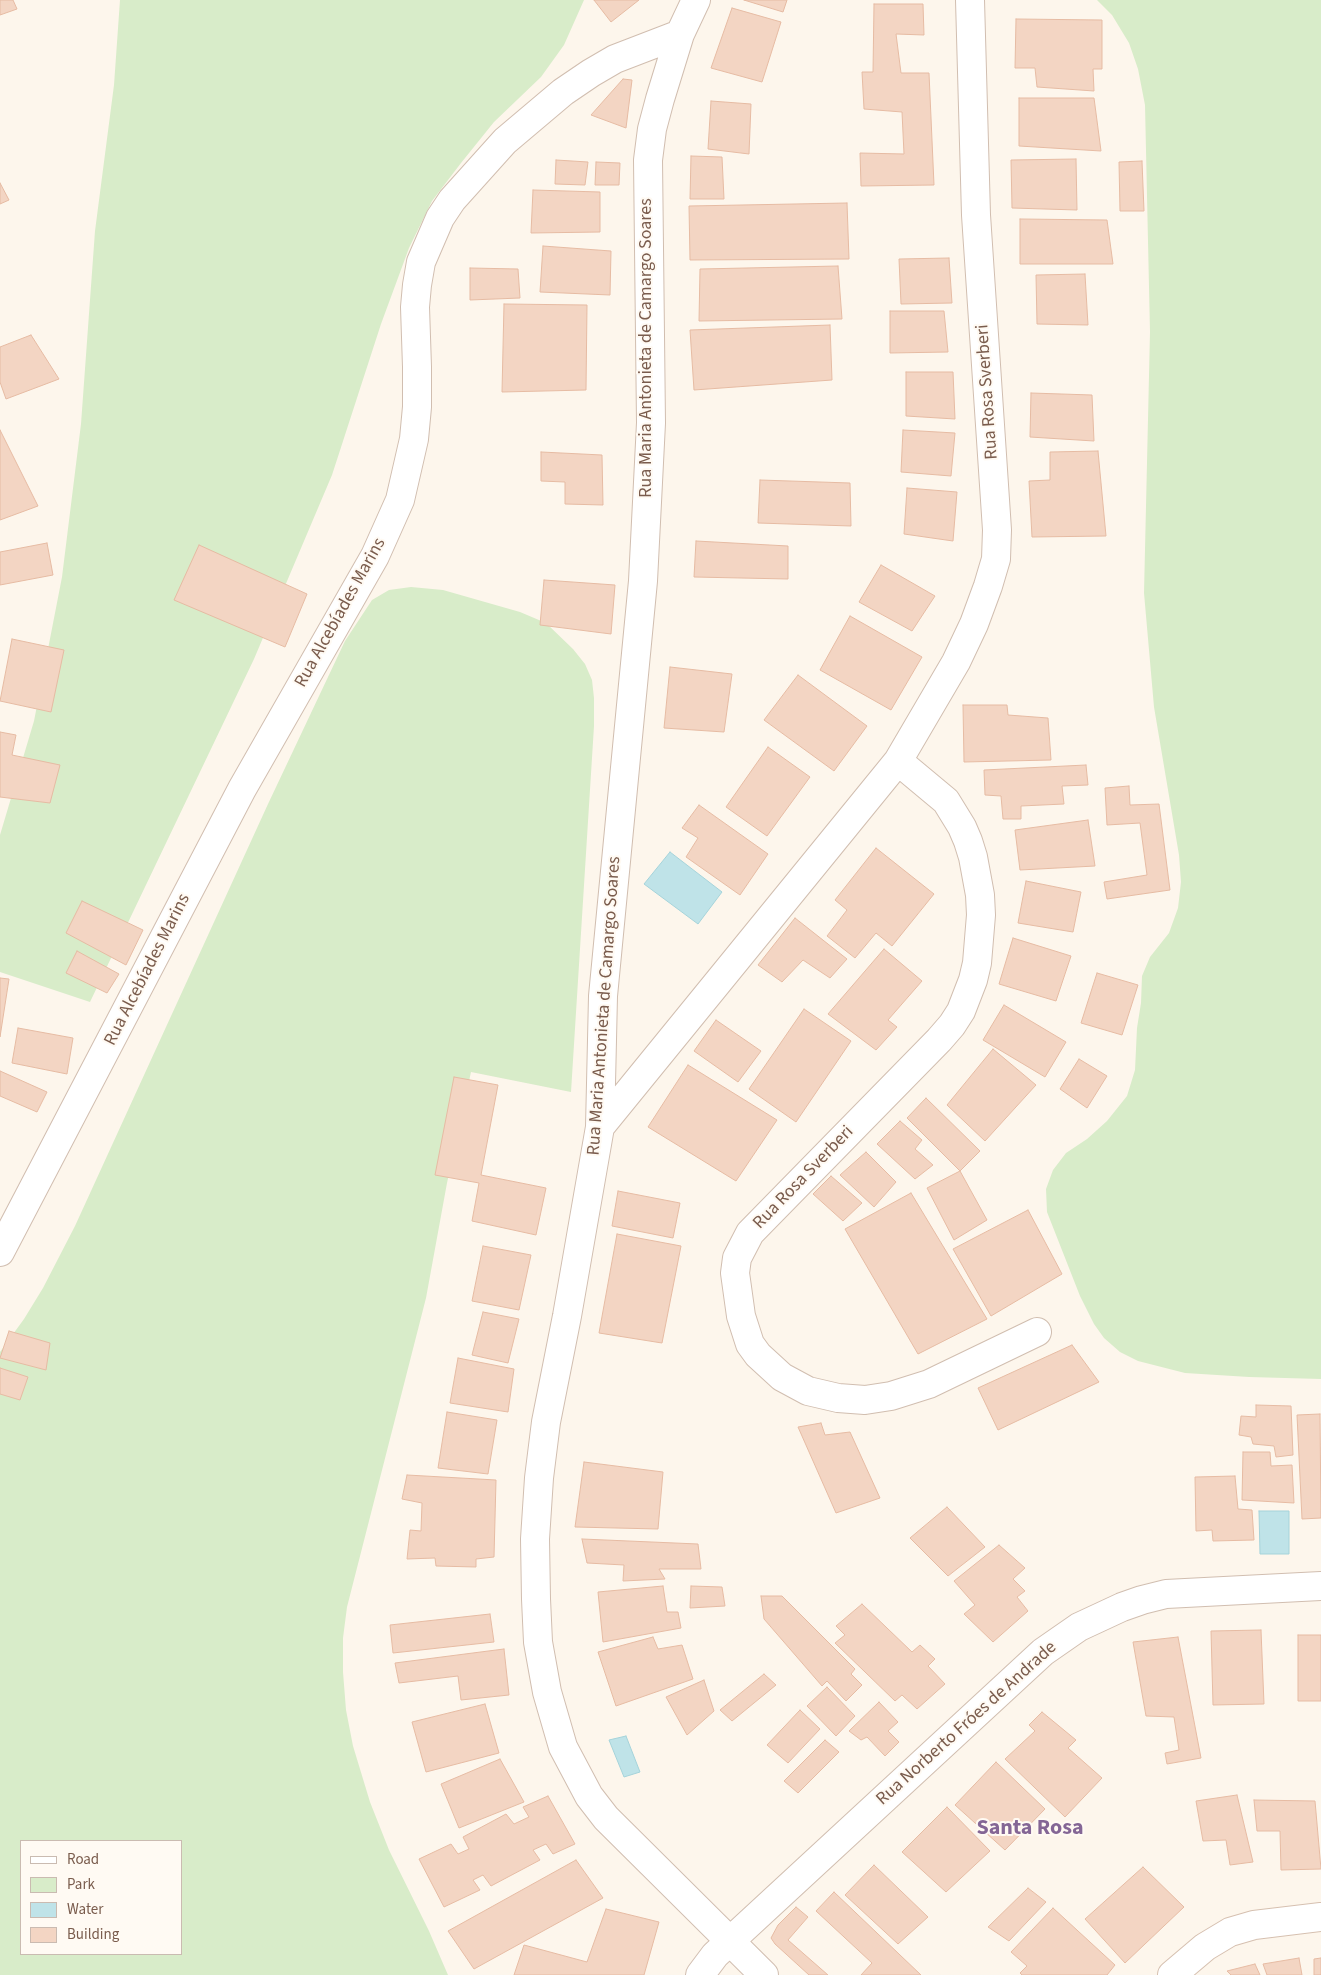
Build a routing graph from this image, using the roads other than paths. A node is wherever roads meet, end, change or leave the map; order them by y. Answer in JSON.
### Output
{"nodes":[{"id":1,"x":696,"y":0,"type":"edge"},
{"id":2,"x":970,"y":0,"type":"edge"},
{"id":3,"x":984,"y":0,"type":"edge"},
{"id":4,"x":680,"y":34,"type":"junction"},
{"id":5,"x":898,"y":761,"type":"junction"},
{"id":6,"x":600,"y":1127,"type":"junction"},
{"id":7,"x":0,"y":1252,"type":"edge"},
{"id":8,"x":1037,"y":1332,"type":"dead end"},
{"id":9,"x":1321,"y":1586,"type":"edge"},
{"id":10,"x":1321,"y":1917,"type":"edge"},
{"id":11,"x":730,"y":1941,"type":"junction"},
{"id":12,"x":700,"y":1975,"type":"edge"},
{"id":13,"x":764,"y":1975,"type":"edge"},
{"id":14,"x":1172,"y":1975,"type":"edge"}],
"edges":[{"from":1,"to":4,"type":"street","name":"Rua Maria Antonieta de Camargo Soares"},
{"from":2,"to":3,"type":"street"},
{"from":2,"to":5,"type":"street","name":"Rua Rosa Sverberi"},
{"from":4,"to":6,"type":"street","name":"Rua Maria Antonieta de Camargo Soares"},
{"from":4,"to":7,"type":"street","name":"Rua Alcebíades Marins"},
{"from":5,"to":6,"type":"street","name":"Rua Rosa Sverberi"},
{"from":5,"to":8,"type":"street","name":"Rua Rosa Sverberi"},
{"from":6,"to":11,"type":"street","name":"Rua Maria Antonieta de Camargo Soares"},
{"from":9,"to":11,"type":"street","name":"Rua Norberto Fróes de Andrade"},
{"from":10,"to":14,"type":"street"},
{"from":11,"to":12,"type":"street","name":"Rua Norberto Fróes de Andrade"},
{"from":11,"to":13,"type":"street","name":"Rua Maria Antonieta de Camargo Soares"}]}
